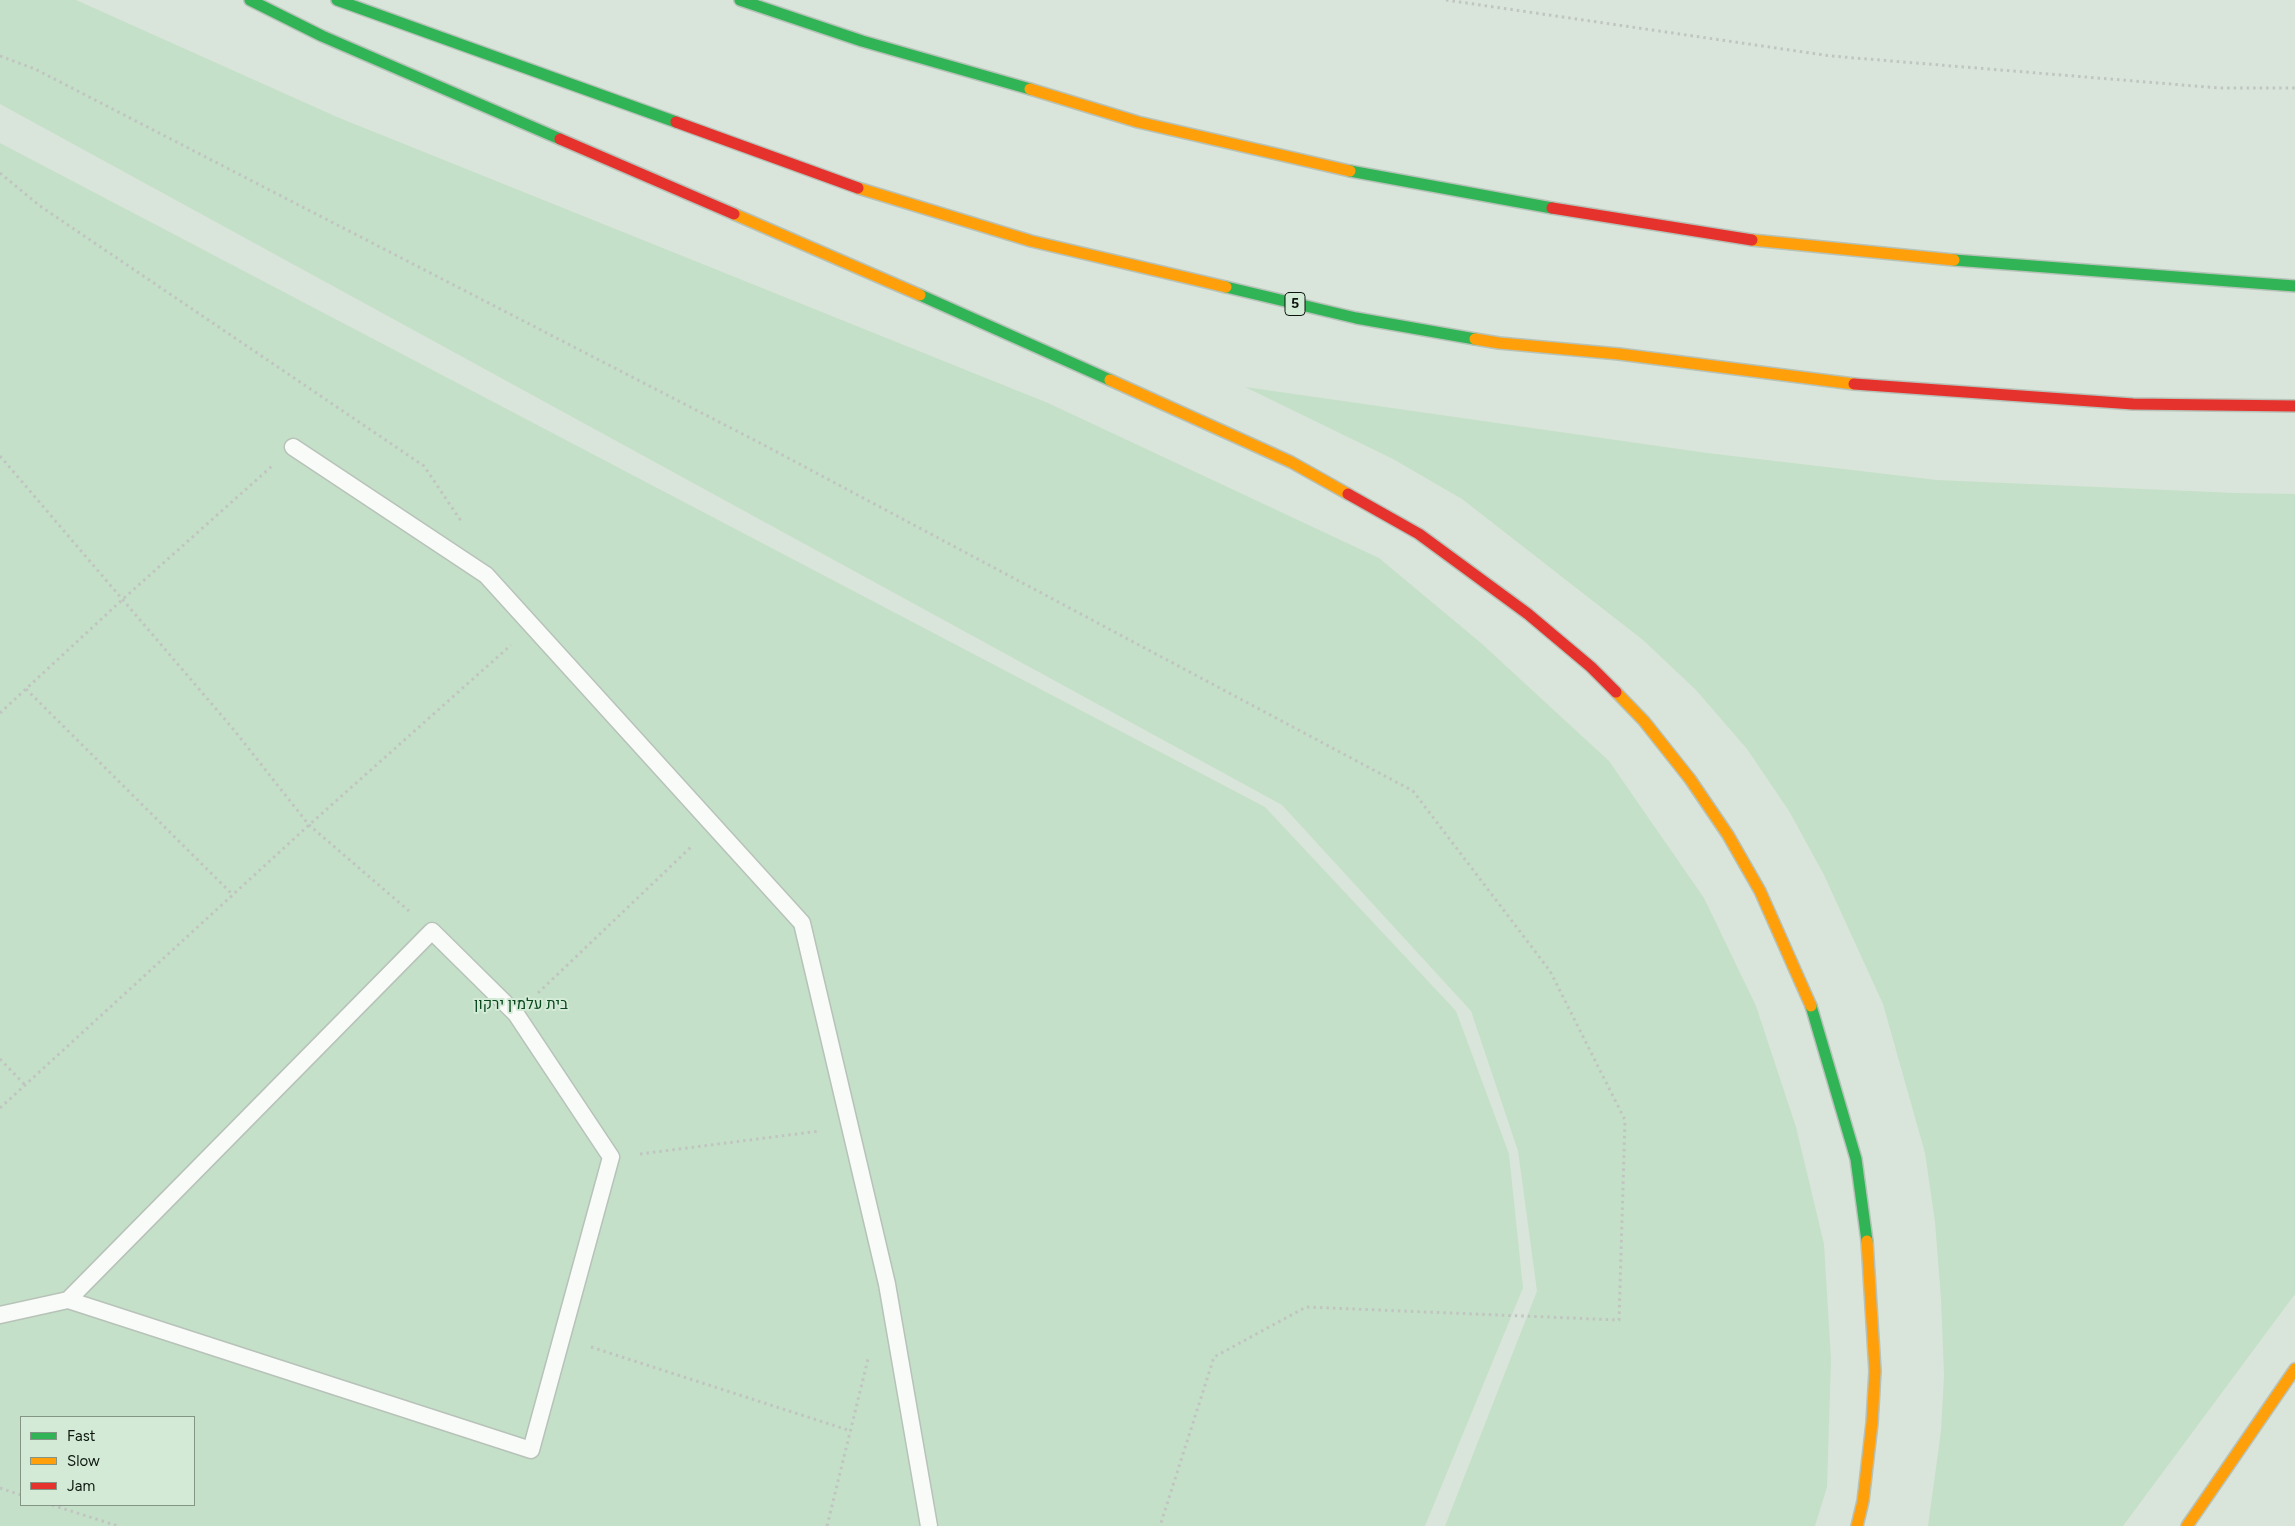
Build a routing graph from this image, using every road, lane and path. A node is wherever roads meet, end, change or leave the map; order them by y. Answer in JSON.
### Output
{"nodes":[{"id":1,"x":250,"y":0,"type":"edge"},
{"id":2,"x":337,"y":0,"type":"edge"},
{"id":3,"x":740,"y":0,"type":"edge"},
{"id":4,"x":1446,"y":0,"type":"edge"},
{"id":5,"x":0,"y":56,"type":"edge"},
{"id":6,"x":2295,"y":88,"type":"edge"},
{"id":7,"x":0,"y":173,"type":"edge"},
{"id":8,"x":2295,"y":286,"type":"edge"},
{"id":9,"x":2295,"y":406,"type":"edge"},
{"id":10,"x":293,"y":447,"type":"joint"},
{"id":11,"x":0,"y":456,"type":"edge"},
{"id":12,"x":462,"y":522,"type":"dead end"},
{"id":13,"x":123,"y":599,"type":"junction"},
{"id":14,"x":533,"y":626,"type":"junction"},
{"id":15,"x":26,"y":689,"type":"junction"},
{"id":16,"x":0,"y":713,"type":"edge"},
{"id":17,"x":309,"y":825,"type":"junction"},
{"id":18,"x":714,"y":825,"type":"junction"},
{"id":19,"x":232,"y":894,"type":"junction"},
{"id":20,"x":432,"y":931,"type":"junction"},
{"id":21,"x":516,"y":1014,"type":"junction"},
{"id":22,"x":0,"y":1059,"type":"edge"},
{"id":23,"x":25,"y":1086,"type":"junction"},
{"id":24,"x":0,"y":1108,"type":"edge"},
{"id":25,"x":850,"y":1127,"type":"junction"},
{"id":26,"x":611,"y":1157,"type":"junction"},
{"id":27,"x":68,"y":1300,"type":"junction"},
{"id":28,"x":0,"y":1314,"type":"edge"},
{"id":29,"x":562,"y":1337,"type":"junction"},
{"id":30,"x":869,"y":1357,"type":"dead end"},
{"id":31,"x":2295,"y":1369,"type":"edge"},
{"id":32,"x":851,"y":1430,"type":"junction"},
{"id":33,"x":0,"y":1488,"type":"edge"},
{"id":34,"x":20,"y":1495,"type":"edge"},
{"id":35,"x":55,"y":1506,"type":"edge"},
{"id":36,"x":118,"y":1526,"type":"edge"},
{"id":37,"x":827,"y":1526,"type":"edge"},
{"id":38,"x":929,"y":1526,"type":"edge"},
{"id":39,"x":1160,"y":1526,"type":"edge"},
{"id":40,"x":1857,"y":1526,"type":"edge"},
{"id":41,"x":2187,"y":1526,"type":"edge"}],
"edges":[{"from":1,"to":40,"type":"main road"},
{"from":2,"to":9,"type":"main road","number":"5"},
{"from":3,"to":8,"type":"main road"},
{"from":4,"to":6,"type":"path"},
{"from":5,"to":39,"type":"path"},
{"from":7,"to":12,"type":"path"},
{"from":10,"to":13,"type":"path"},
{"from":10,"to":14,"type":"lane"},
{"from":11,"to":13,"type":"path"},
{"from":13,"to":15,"type":"path"},
{"from":13,"to":17,"type":"path"},
{"from":14,"to":17,"type":"path"},
{"from":14,"to":18,"type":"lane"},
{"from":15,"to":16,"type":"path"},
{"from":15,"to":19,"type":"path"},
{"from":17,"to":19,"type":"path"},
{"from":17,"to":20,"type":"path"},
{"from":18,"to":21,"type":"path"},
{"from":18,"to":25,"type":"lane"},
{"from":19,"to":23,"type":"path"},
{"from":20,"to":21,"type":"lane"},
{"from":20,"to":27,"type":"lane"},
{"from":21,"to":26,"type":"lane"},
{"from":22,"to":23,"type":"path"},
{"from":23,"to":24,"type":"path"},
{"from":25,"to":26,"type":"path"},
{"from":25,"to":38,"type":"lane"},
{"from":26,"to":29,"type":"lane"},
{"from":27,"to":28,"type":"lane"},
{"from":27,"to":29,"type":"lane"},
{"from":29,"to":32,"type":"path"},
{"from":30,"to":32,"type":"path"},
{"from":31,"to":41,"type":"main road"},
{"from":32,"to":37,"type":"path"},
{"from":33,"to":34,"type":"path"},
{"from":35,"to":36,"type":"path"}]}
